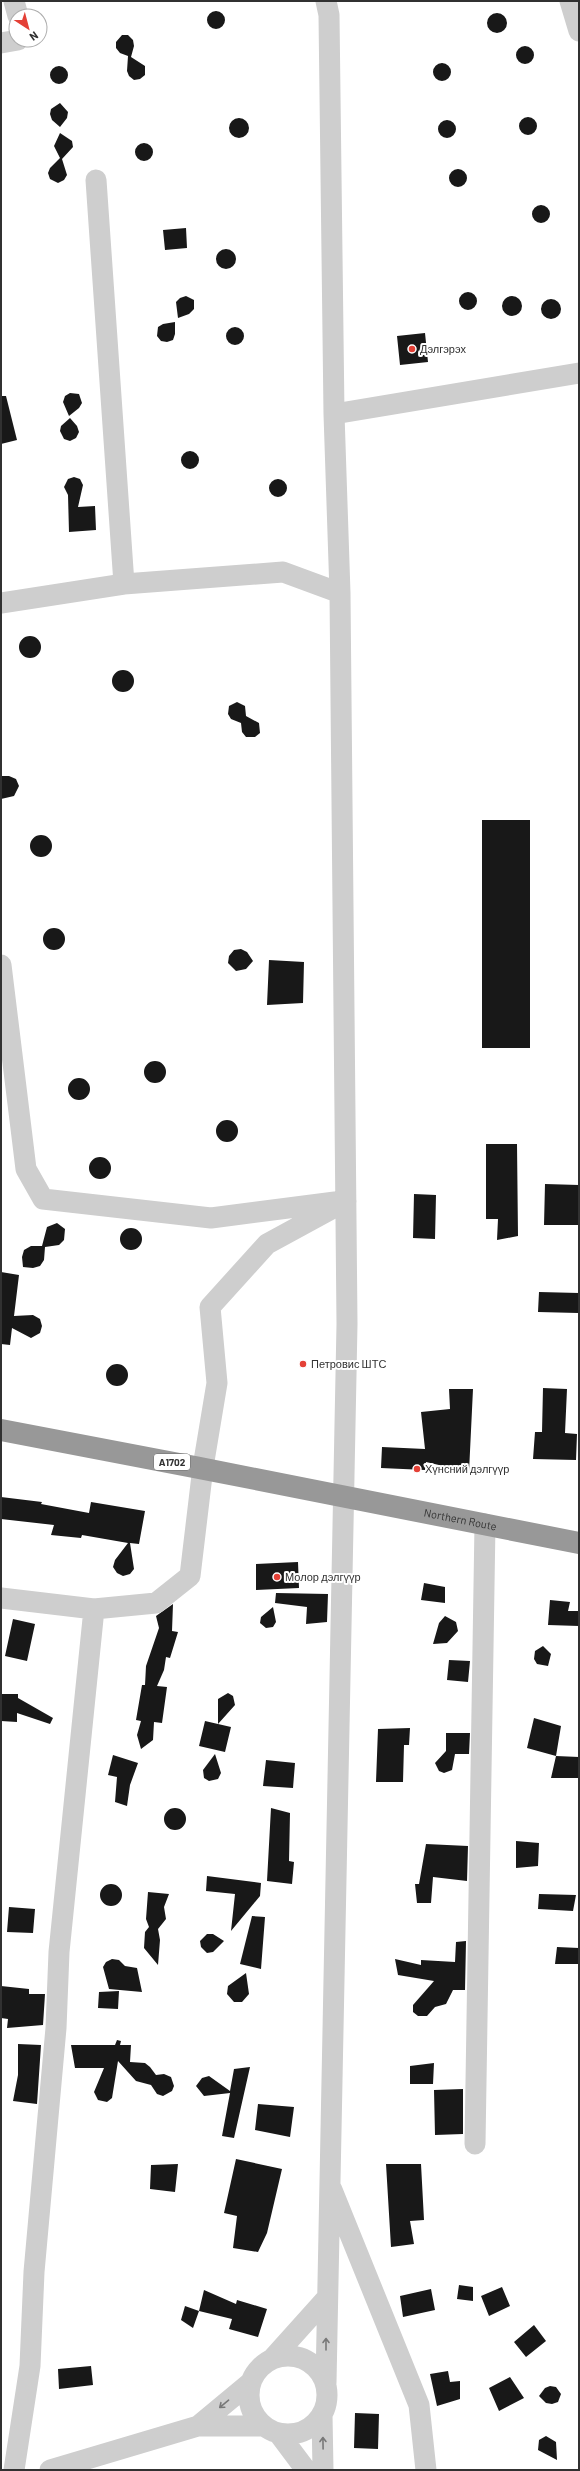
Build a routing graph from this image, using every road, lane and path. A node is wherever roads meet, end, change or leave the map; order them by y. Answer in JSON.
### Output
{"nodes":[{"id":1,"x":326,"y":1,"type":"edge"},
{"id":2,"x":570,"y":1,"type":"edge"},
{"id":3,"x":579,"y":31,"type":"edge"},
{"id":4,"x":96,"y":180,"type":"dead end"},
{"id":5,"x":579,"y":373,"type":"edge"},
{"id":6,"x":334,"y":414,"type":"junction"},
{"id":7,"x":124,"y":584,"type":"junction"},
{"id":8,"x":340,"y":593,"type":"junction"},
{"id":9,"x":1,"y":603,"type":"edge"},
{"id":10,"x":1,"y":966,"type":"edge"},
{"id":11,"x":346,"y":1201,"type":"junction"},
{"id":12,"x":1,"y":1430,"type":"edge"},
{"id":13,"x":204,"y":1467,"type":"junction"},
{"id":14,"x":342,"y":1498,"type":"junction"},
{"id":15,"x":485,"y":1524,"type":"junction"},
{"id":16,"x":579,"y":1543,"type":"edge"},
{"id":17,"x":1,"y":1598,"type":"edge"},
{"id":18,"x":94,"y":1609,"type":"junction"},
{"id":19,"x":475,"y":2144,"type":"dead end"},
{"id":20,"x":329,"y":2182,"type":"junction"},
{"id":21,"x":326,"y":2299,"type":"junction"},
{"id":22,"x":273,"y":2358,"type":"junction"},
{"id":23,"x":251,"y":2382,"type":"junction"},
{"id":24,"x":326,"y":2383,"type":"junction"},
{"id":25,"x":322,"y":2415,"type":"junction"},
{"id":26,"x":198,"y":2426,"type":"junction"},
{"id":27,"x":272,"y":2430,"type":"junction"},
{"id":28,"x":14,"y":2470,"type":"edge"},
{"id":29,"x":50,"y":2470,"type":"edge"},
{"id":30,"x":306,"y":2470,"type":"edge"},
{"id":31,"x":323,"y":2470,"type":"edge"},
{"id":32,"x":426,"y":2470,"type":"edge"}],
"edges":[{"from":1,"to":6,"type":"street"},
{"from":2,"to":3,"type":"street"},
{"from":4,"to":7,"type":"street"},
{"from":5,"to":6,"type":"street"},
{"from":6,"to":8,"type":"street"},
{"from":7,"to":8,"type":"street"},
{"from":7,"to":9,"type":"street"},
{"from":8,"to":11,"type":"street"},
{"from":10,"to":11,"type":"street"},
{"from":11,"to":13,"type":"street"},
{"from":11,"to":14,"type":"street"},
{"from":12,"to":13,"type":"highway","number":"A1702"},
{"from":13,"to":14,"type":"highway","number":"A1702"},
{"from":13,"to":18,"type":"street"},
{"from":14,"to":15,"type":"highway","name":"Northern Route","number":"A1702"},
{"from":14,"to":20,"type":"street"},
{"from":15,"to":16,"type":"highway","name":"Northern Route","number":"A1702"},
{"from":15,"to":19,"type":"street"},
{"from":17,"to":18,"type":"street"},
{"from":18,"to":28,"type":"street"},
{"from":20,"to":21,"type":"street"},
{"from":20,"to":32,"type":"street"},
{"from":21,"to":22,"type":"street"},
{"from":24,"to":21,"type":"street","one_way":true},
{"from":22,"to":23,"type":"street"},
{"from":22,"to":24,"type":"street"},
{"from":23,"to":26,"type":"street","one_way":true},
{"from":23,"to":27,"type":"street"},
{"from":24,"to":25,"type":"street"},
{"from":25,"to":27,"type":"street"},
{"from":31,"to":25,"type":"street","one_way":true},
{"from":26,"to":27,"type":"street"},
{"from":26,"to":29,"type":"street"},
{"from":27,"to":30,"type":"street"}]}
